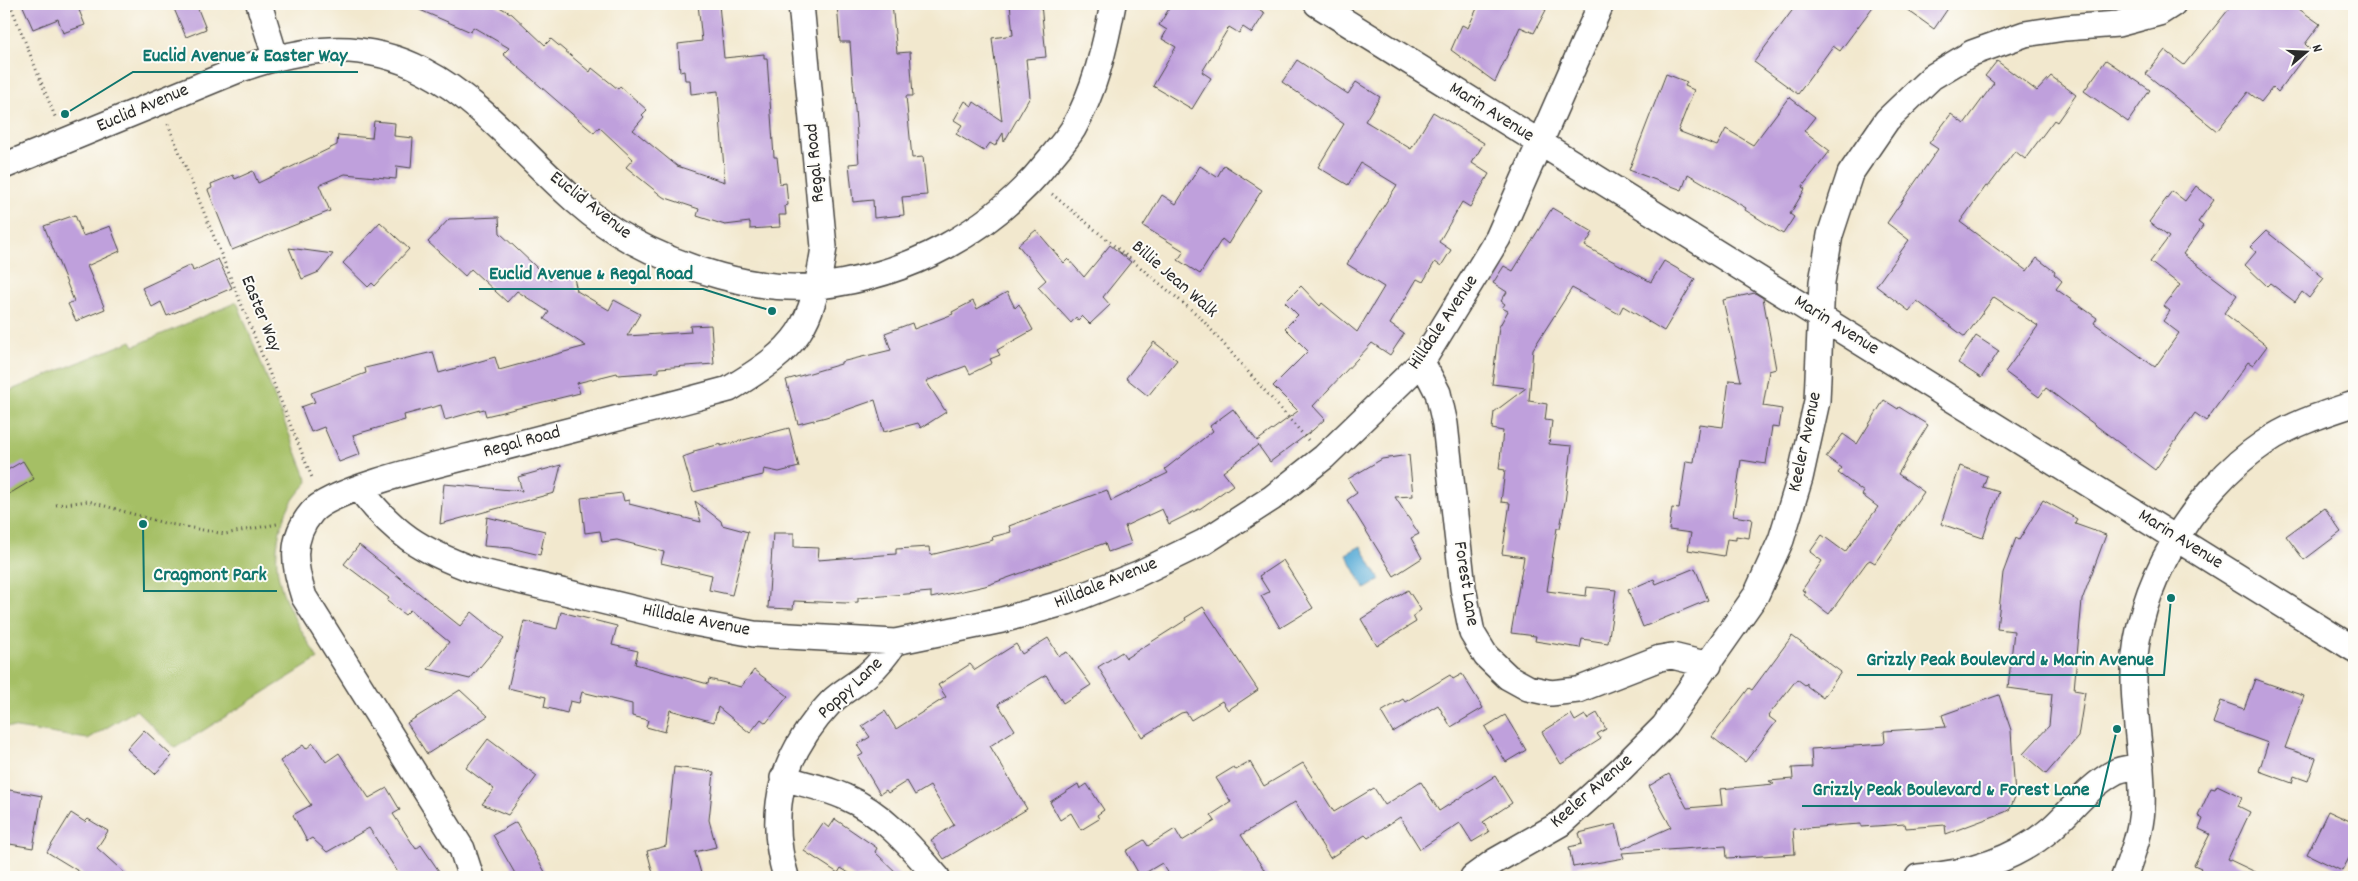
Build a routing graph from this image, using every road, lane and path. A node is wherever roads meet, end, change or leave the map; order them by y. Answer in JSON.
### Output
{"nodes":[{"id":1,"x":10,"y":4,"type":"edge"},
{"id":2,"x":259,"y":4,"type":"edge"},
{"id":3,"x":801,"y":4,"type":"edge"},
{"id":4,"x":1114,"y":4,"type":"edge"},
{"id":5,"x":1317,"y":4,"type":"edge"},
{"id":6,"x":1601,"y":4,"type":"edge"},
{"id":7,"x":2173,"y":4,"type":"edge"},
{"id":8,"x":275,"y":56,"type":"junction"},
{"id":9,"x":172,"y":134,"type":"dead end"},
{"id":10,"x":65,"y":141,"type":"junction"},
{"id":11,"x":1539,"y":142,"type":"junction"},
{"id":12,"x":4,"y":166,"type":"edge"},
{"id":13,"x":1034,"y":179,"type":"junction"},
{"id":14,"x":818,"y":287,"type":"junction"},
{"id":15,"x":1821,"y":317,"type":"junction"},
{"id":16,"x":1422,"y":362,"type":"junction"},
{"id":17,"x":2354,"y":404,"type":"edge"},
{"id":18,"x":1324,"y":457,"type":"junction"},
{"id":19,"x":360,"y":488,"type":"junction"},
{"id":20,"x":56,"y":504,"type":"dead end"},
{"id":21,"x":323,"y":504,"type":"junction"},
{"id":22,"x":305,"y":523,"type":"junction"},
{"id":23,"x":2176,"y":538,"type":"junction"},
{"id":24,"x":895,"y":642,"type":"junction"},
{"id":25,"x":2354,"y":649,"type":"edge"},
{"id":26,"x":1709,"y":665,"type":"junction"},
{"id":27,"x":2141,"y":766,"type":"junction"},
{"id":28,"x":783,"y":778,"type":"junction"},
{"id":29,"x":470,"y":877,"type":"edge"},
{"id":30,"x":786,"y":877,"type":"edge"},
{"id":31,"x":937,"y":877,"type":"edge"},
{"id":32,"x":1473,"y":877,"type":"edge"},
{"id":33,"x":1918,"y":877,"type":"edge"},
{"id":34,"x":2124,"y":877,"type":"edge"}],
"edges":[{"from":1,"to":10,"type":"path"},
{"from":2,"to":8,"type":"street"},
{"from":3,"to":14,"type":"street","name":"Regal Road"},
{"from":4,"to":13,"type":"street","name":"Euclid Avenue"},
{"from":5,"to":11,"type":"street","name":"Marin Avenue"},
{"from":6,"to":11,"type":"street","name":"Hilldale Avenue"},
{"from":7,"to":15,"type":"street","name":"Keeler Avenue"},
{"from":8,"to":10,"type":"street","name":"Euclid Avenue"},
{"from":8,"to":14,"type":"street","name":"Euclid Avenue"},
{"from":9,"to":21,"type":"path","name":"Easter Way"},
{"from":10,"to":12,"type":"street","name":"Euclid Avenue"},
{"from":11,"to":15,"type":"street","name":"Marin Avenue"},
{"from":11,"to":16,"type":"street","name":"Hilldale Avenue"},
{"from":13,"to":14,"type":"street","name":"Euclid Avenue"},
{"from":13,"to":18,"type":"path","name":"Billie Jean Walk"},
{"from":14,"to":19,"type":"street","name":"Regal Road"},
{"from":15,"to":23,"type":"street","name":"Marin Avenue"},
{"from":15,"to":26,"type":"street","name":"Keeler Avenue"},
{"from":16,"to":18,"type":"street","name":"Hilldale Avenue"},
{"from":16,"to":26,"type":"street","name":"Forest Lane"},
{"from":17,"to":23,"type":"street"},
{"from":18,"to":24,"type":"street","name":"Hilldale Avenue"},
{"from":19,"to":21,"type":"street","name":"Regal Road"},
{"from":19,"to":24,"type":"street","name":"Hilldale Avenue"},
{"from":20,"to":22,"type":"path"},
{"from":21,"to":22,"type":"street","name":"Regal Road"},
{"from":22,"to":29,"type":"street","name":"Regal Road"},
{"from":23,"to":25,"type":"street","name":"Marin Avenue"},
{"from":23,"to":27,"type":"street"},
{"from":24,"to":28,"type":"street","name":"Poppy Lane"},
{"from":26,"to":32,"type":"street","name":"Keeler Avenue"},
{"from":27,"to":33,"type":"street"},
{"from":27,"to":34,"type":"street"},
{"from":28,"to":30,"type":"street","name":"Poppy Lane"},
{"from":28,"to":31,"type":"street"}]}
